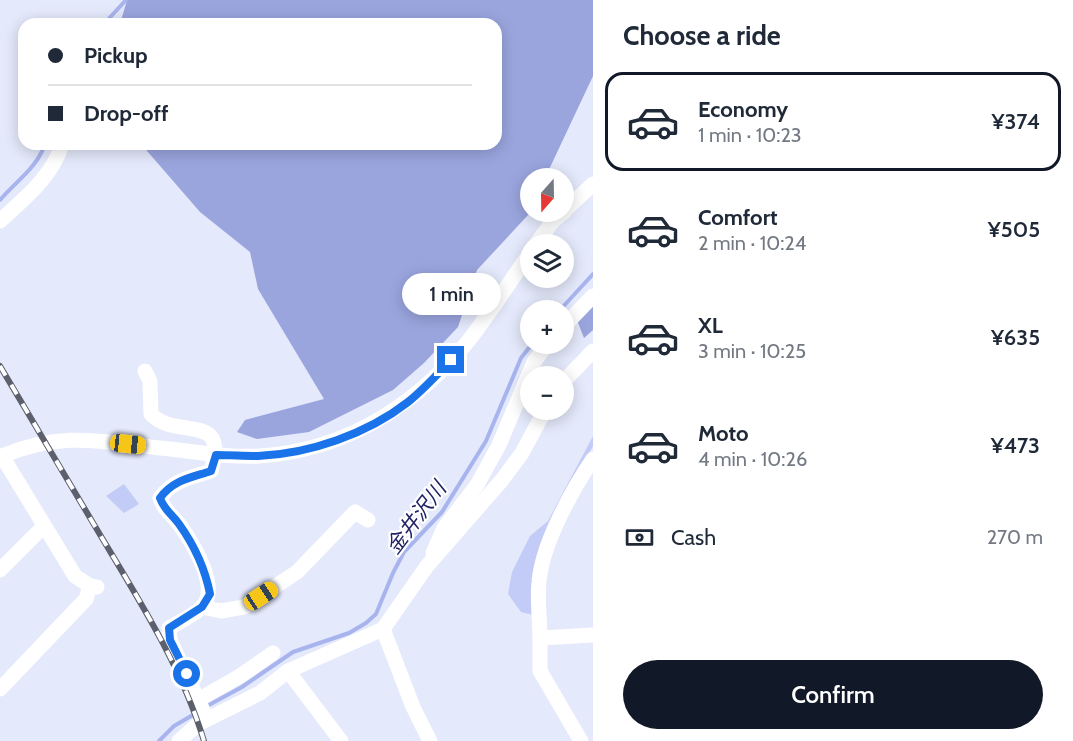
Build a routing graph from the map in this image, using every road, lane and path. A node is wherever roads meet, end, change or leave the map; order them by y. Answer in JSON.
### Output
{"nodes":[{"id":1,"x":60,"y":150,"type":"edge"},
{"id":2,"x":593,"y":184,"type":"edge"},
{"id":3,"x":574,"y":202,"type":"edge"},
{"id":4,"x":0,"y":221,"type":"edge"},
{"id":5,"x":520,"y":268,"type":"edge"},
{"id":6,"x":593,"y":296,"type":"edge"},
{"id":7,"x":574,"y":316,"type":"edge"},
{"id":8,"x":593,"y":351,"type":"edge"},
{"id":9,"x":540,"y":354,"type":"edge"},
{"id":10,"x":145,"y":371,"type":"dead end"},
{"id":11,"x":574,"y":371,"type":"edge"},
{"id":12,"x":540,"y":420,"type":"edge"},
{"id":13,"x":216,"y":455,"type":"junction"},
{"id":14,"x":1,"y":457,"type":"edge"},
{"id":15,"x":593,"y":459,"type":"edge"},
{"id":16,"x":368,"y":520,"type":"dead end"},
{"id":17,"x":44,"y":526,"type":"junction"},
{"id":18,"x":428,"y":566,"type":"junction"},
{"id":19,"x":0,"y":570,"type":"edge"},
{"id":20,"x":202,"y":607,"type":"junction"},
{"id":21,"x":383,"y":629,"type":"junction"},
{"id":22,"x":593,"y":635,"type":"edge"},
{"id":23,"x":540,"y":638,"type":"junction"},
{"id":24,"x":273,"y":653,"type":"dead end"},
{"id":25,"x":288,"y":671,"type":"junction"},
{"id":26,"x":0,"y":689,"type":"edge"},
{"id":27,"x":203,"y":710,"type":"junction"},
{"id":28,"x":179,"y":741,"type":"edge"},
{"id":29,"x":341,"y":741,"type":"edge"},
{"id":30,"x":430,"y":741,"type":"edge"},
{"id":31,"x":581,"y":741,"type":"edge"}],
"edges":[{"from":1,"to":4,"type":"street"},
{"from":2,"to":3,"type":"street"},
{"from":5,"to":13,"type":"street"},
{"from":6,"to":7,"type":"street"},
{"from":8,"to":11,"type":"street"},
{"from":9,"to":18,"type":"street"},
{"from":10,"to":13,"type":"street"},
{"from":12,"to":18,"type":"street"},
{"from":13,"to":14,"type":"street"},
{"from":13,"to":20,"type":"street"},
{"from":14,"to":17,"type":"street"},
{"from":15,"to":23,"type":"street"},
{"from":16,"to":20,"type":"street"},
{"from":17,"to":19,"type":"street"},
{"from":17,"to":26,"type":"street"},
{"from":18,"to":21,"type":"street"},
{"from":20,"to":27,"type":"street"},
{"from":21,"to":25,"type":"street"},
{"from":21,"to":30,"type":"street"},
{"from":22,"to":23,"type":"street"},
{"from":23,"to":31,"type":"street"},
{"from":24,"to":27,"type":"street"},
{"from":25,"to":27,"type":"street"},
{"from":25,"to":29,"type":"street"},
{"from":27,"to":28,"type":"street"}]}
